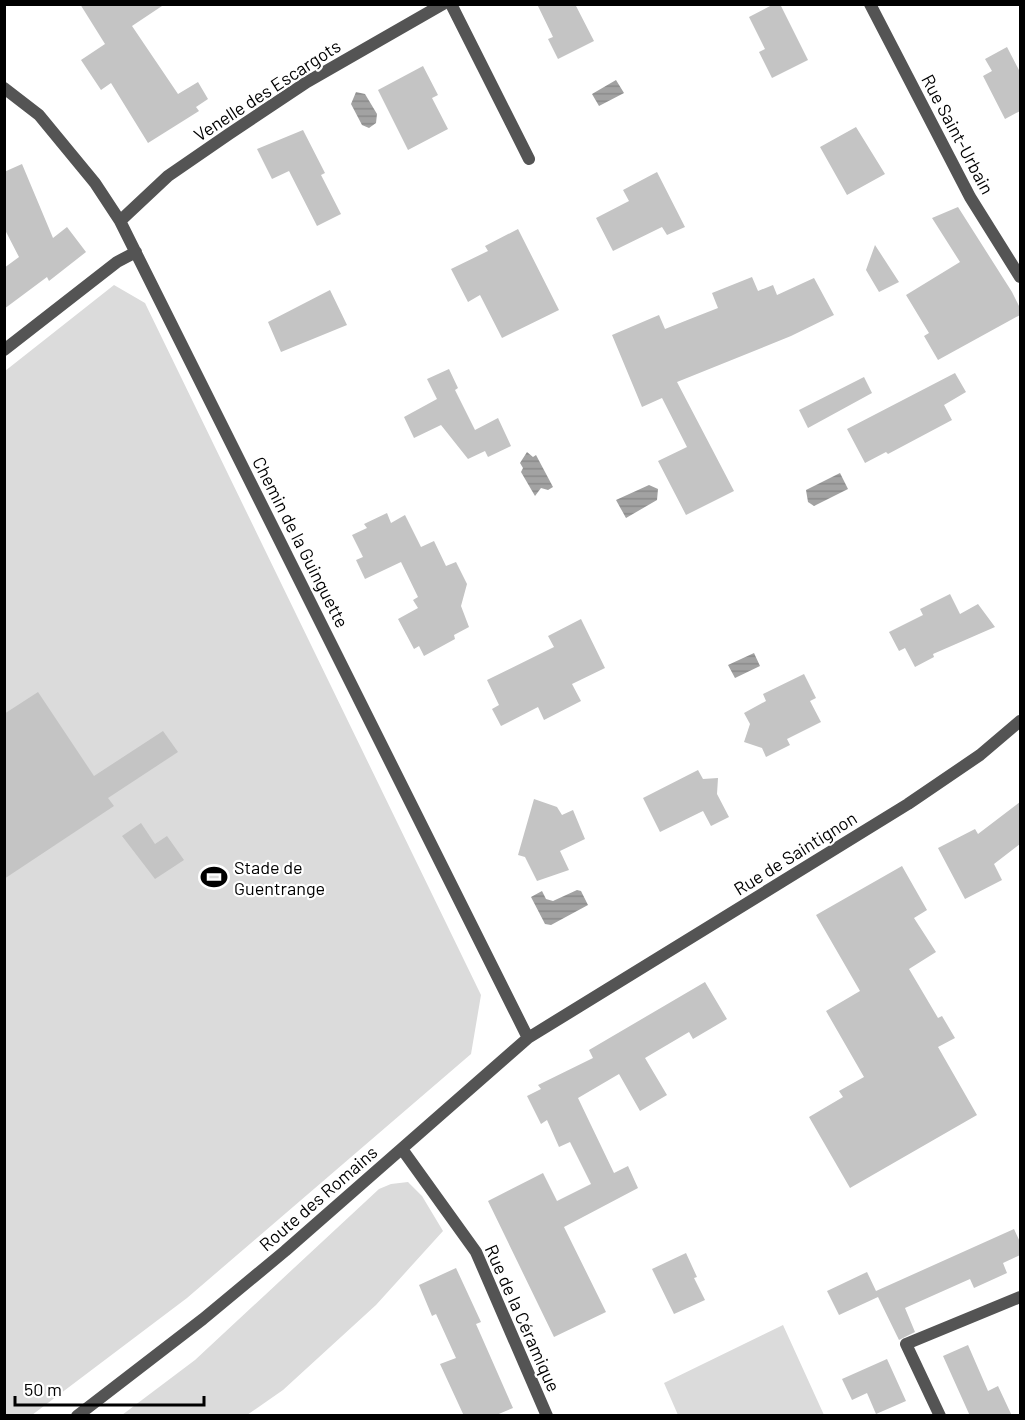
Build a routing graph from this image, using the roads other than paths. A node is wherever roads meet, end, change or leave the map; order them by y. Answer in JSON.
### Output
{"nodes":[{"id":1,"x":443,"y":4,"type":"edge"},
{"id":2,"x":451,"y":4,"type":"edge"},
{"id":3,"x":870,"y":4,"type":"edge"},
{"id":4,"x":4,"y":88,"type":"edge"},
{"id":5,"x":529,"y":159,"type":"dead end"},
{"id":6,"x":120,"y":221,"type":"junction"},
{"id":7,"x":136,"y":252,"type":"junction"},
{"id":8,"x":1020,"y":277,"type":"edge"},
{"id":9,"x":4,"y":350,"type":"edge"},
{"id":10,"x":1020,"y":721,"type":"edge"},
{"id":11,"x":580,"y":1004,"type":"joint"},
{"id":12,"x":528,"y":1038,"type":"junction"},
{"id":13,"x":402,"y":1149,"type":"junction"},
{"id":14,"x":1020,"y":1297,"type":"edge"},
{"id":15,"x":77,"y":1416,"type":"edge"},
{"id":16,"x":547,"y":1416,"type":"edge"},
{"id":17,"x":940,"y":1416,"type":"edge"}],
"edges":[{"from":1,"to":6,"type":"street","name":"Venelle des Escargots"},
{"from":2,"to":5,"type":"street"},
{"from":3,"to":8,"type":"street","name":"Rue Saint-Urbain"},
{"from":4,"to":6,"type":"street","name":"Chemin de la Guinguette"},
{"from":6,"to":7,"type":"street","name":"Chemin de la Guinguette"},
{"from":7,"to":9,"type":"street"},
{"from":7,"to":12,"type":"street","name":"Chemin de la Guinguette"},
{"from":10,"to":11,"type":"street","name":"Rue de Saintignon"},
{"from":11,"to":12,"type":"street","name":"Route des Romains"},
{"from":12,"to":13,"type":"street","name":"Route des Romains"},
{"from":13,"to":15,"type":"street","name":"Route des Romains"},
{"from":13,"to":16,"type":"street","name":"Rue de la Céramique"},
{"from":14,"to":17,"type":"street"}]}
